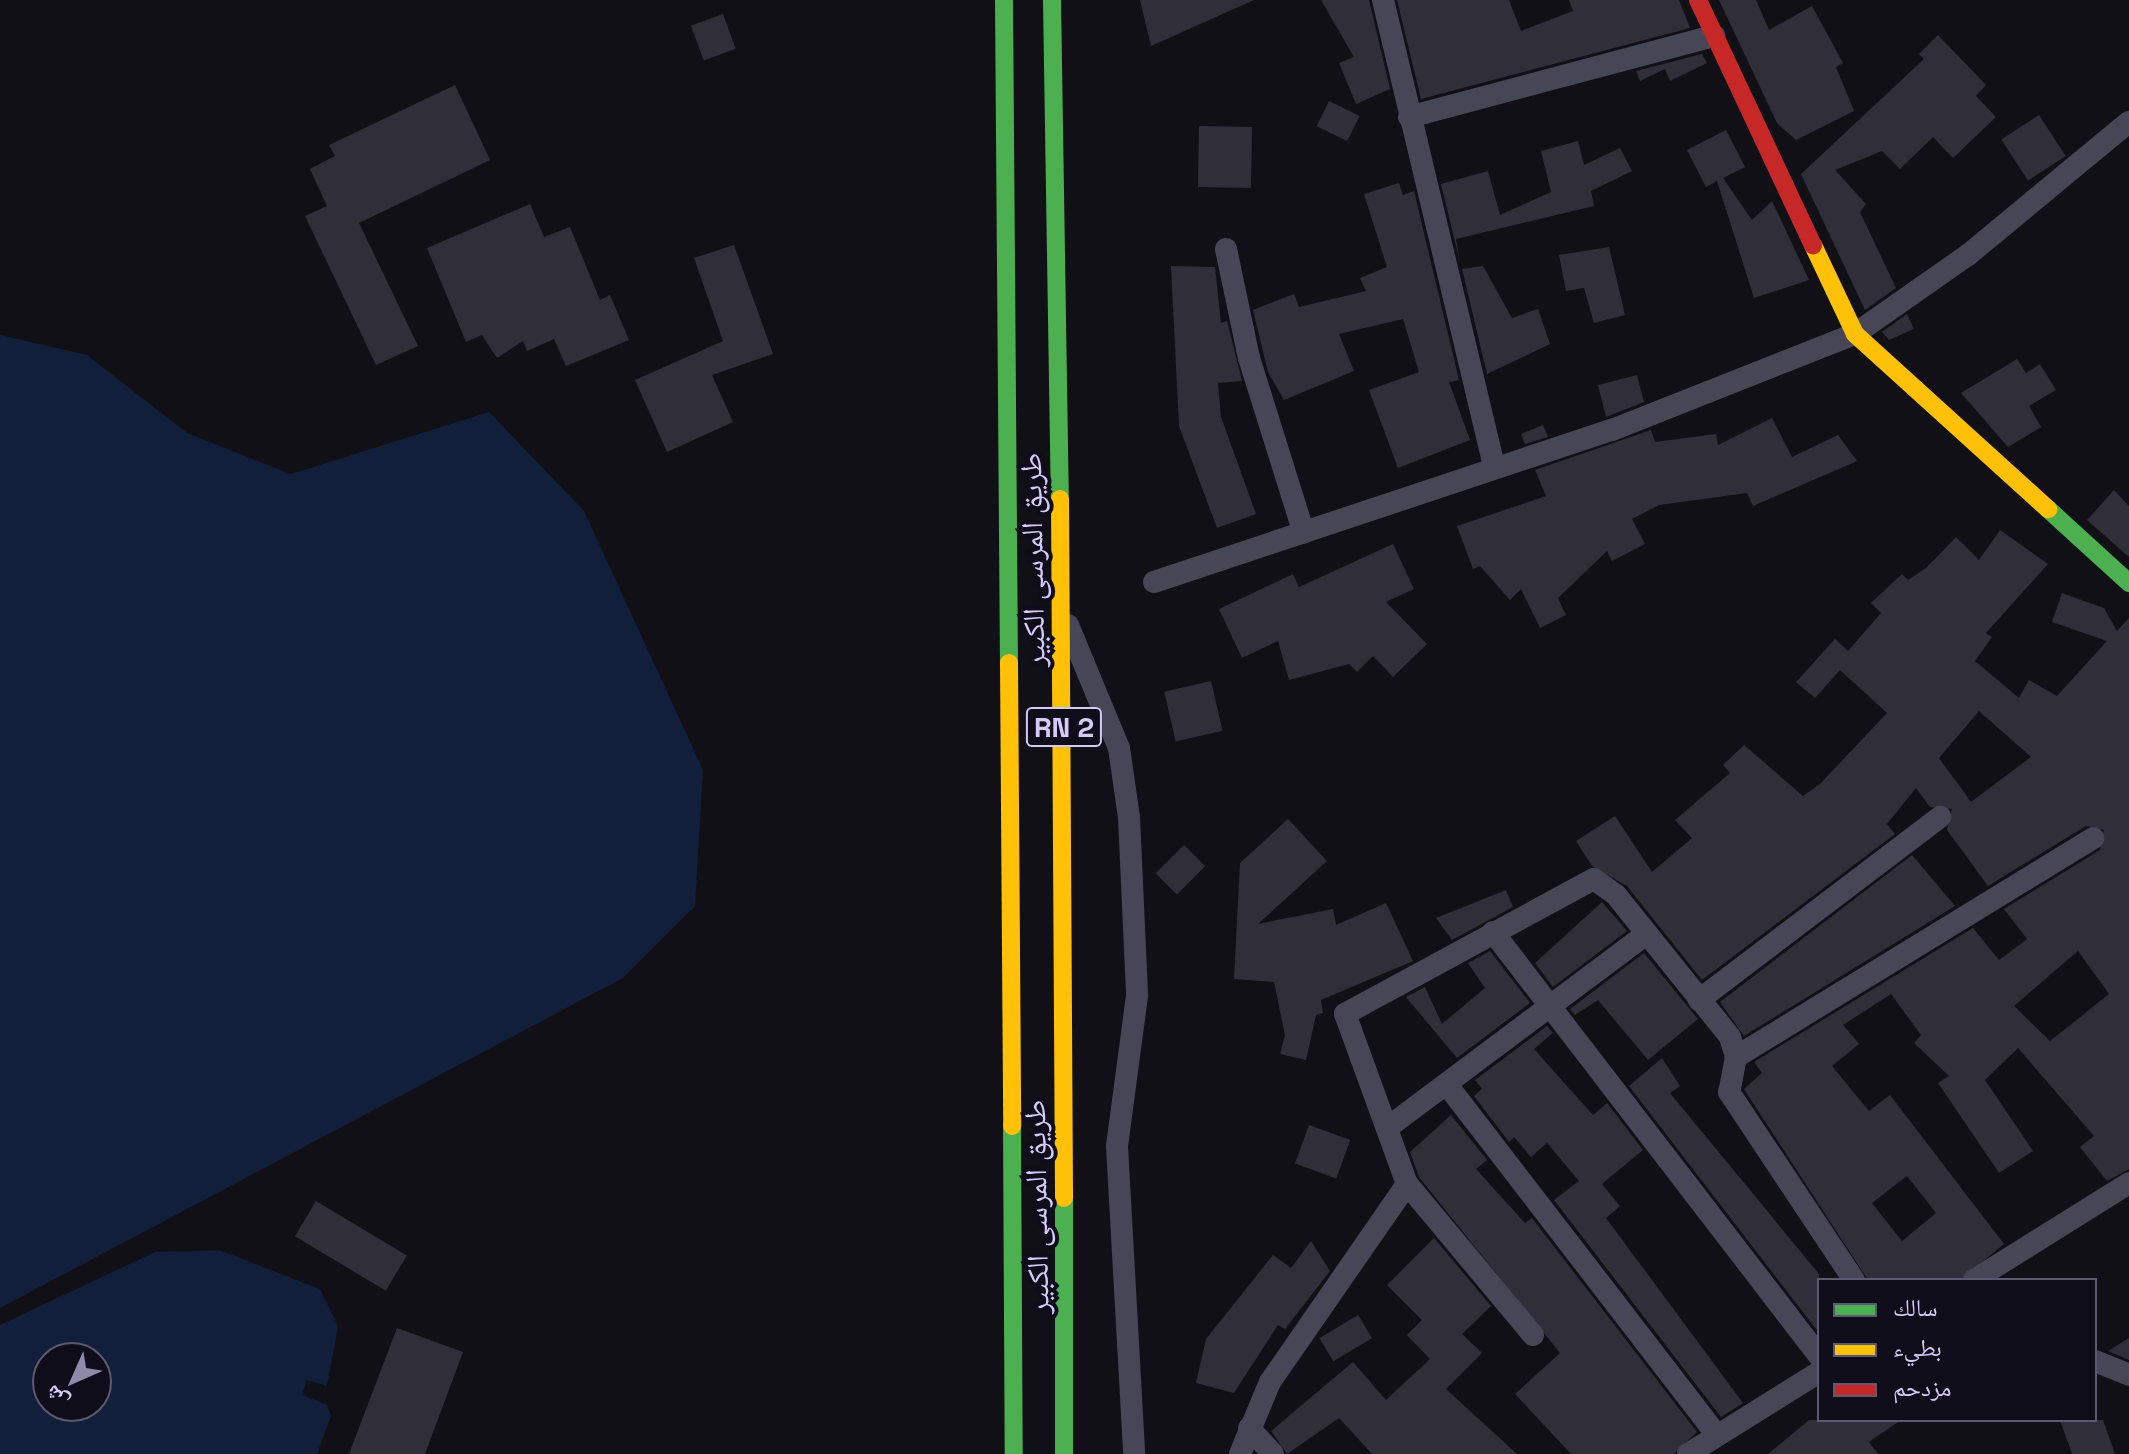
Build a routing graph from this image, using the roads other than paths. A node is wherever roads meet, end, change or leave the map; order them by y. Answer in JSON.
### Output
{"nodes":[{"id":1,"x":1004,"y":0,"type":"edge"},
{"id":2,"x":1052,"y":0,"type":"edge"},
{"id":3,"x":1383,"y":0,"type":"edge"},
{"id":4,"x":1698,"y":0,"type":"edge"},
{"id":5,"x":1714,"y":36,"type":"junction"},
{"id":6,"x":1409,"y":117,"type":"junction"},
{"id":7,"x":2129,"y":122,"type":"edge"},
{"id":8,"x":1226,"y":249,"type":"dead end"},
{"id":9,"x":1855,"y":334,"type":"junction"},
{"id":10,"x":1494,"y":465,"type":"junction"},
{"id":11,"x":1304,"y":533,"type":"junction"},
{"id":12,"x":1154,"y":582,"type":"dead end"},
{"id":13,"x":2129,"y":583,"type":"edge"},
{"id":14,"x":1063,"y":614,"type":"junction"},
{"id":15,"x":1940,"y":817,"type":"dead end"},
{"id":16,"x":2093,"y":838,"type":"dead end"},
{"id":17,"x":1493,"y":932,"type":"junction"},
{"id":18,"x":1645,"y":935,"type":"junction"},
{"id":19,"x":1699,"y":1000,"type":"junction"},
{"id":20,"x":1552,"y":1010,"type":"junction"},
{"id":21,"x":1736,"y":1057,"type":"junction"},
{"id":22,"x":1448,"y":1086,"type":"junction"},
{"id":23,"x":1387,"y":1128,"type":"junction"},
{"id":24,"x":2129,"y":1183,"type":"edge"},
{"id":25,"x":1407,"y":1184,"type":"junction"},
{"id":26,"x":1853,"y":1278,"type":"edge"},
{"id":27,"x":1978,"y":1278,"type":"edge"},
{"id":28,"x":1533,"y":1335,"type":"dead end"},
{"id":29,"x":1817,"y":1353,"type":"edge"},
{"id":30,"x":2097,"y":1362,"type":"edge"},
{"id":31,"x":1817,"y":1373,"type":"edge"},
{"id":32,"x":2129,"y":1375,"type":"edge"},
{"id":33,"x":1249,"y":1428,"type":"junction"},
{"id":34,"x":1717,"y":1435,"type":"junction"},
{"id":35,"x":1014,"y":1454,"type":"edge"},
{"id":36,"x":1064,"y":1454,"type":"edge"},
{"id":37,"x":1134,"y":1454,"type":"edge"},
{"id":38,"x":1240,"y":1454,"type":"edge"},
{"id":39,"x":1273,"y":1454,"type":"edge"},
{"id":40,"x":1688,"y":1454,"type":"edge"}],
"edges":[{"from":1,"to":35,"type":"main road","name":"طريق المرسى الكبير","number":"RN 2"},
{"from":2,"to":14,"type":"main road","name":"طريق المرسى الكبير","number":"RN 2"},
{"from":3,"to":6,"type":"street"},
{"from":4,"to":5,"type":"main road"},
{"from":5,"to":6,"type":"street"},
{"from":5,"to":9,"type":"main road"},
{"from":6,"to":10,"type":"street"},
{"from":7,"to":9,"type":"street"},
{"from":8,"to":11,"type":"street"},
{"from":9,"to":10,"type":"street"},
{"from":9,"to":13,"type":"main road"},
{"from":10,"to":11,"type":"street"},
{"from":11,"to":12,"type":"street"},
{"from":14,"to":36,"type":"main road","name":"طريق المرسى الكبير","number":"RN 2"},
{"from":14,"to":37,"type":"street"},
{"from":15,"to":19,"type":"street"},
{"from":16,"to":21,"type":"street"},
{"from":17,"to":18,"type":"street"},
{"from":17,"to":20,"type":"street"},
{"from":17,"to":23,"type":"street"},
{"from":18,"to":19,"type":"street"},
{"from":18,"to":20,"type":"street"},
{"from":19,"to":21,"type":"street"},
{"from":20,"to":22,"type":"street"},
{"from":20,"to":29,"type":"street"},
{"from":21,"to":26,"type":"street"},
{"from":22,"to":23,"type":"street"},
{"from":22,"to":34,"type":"street"},
{"from":23,"to":25,"type":"street"},
{"from":24,"to":27,"type":"street"},
{"from":25,"to":28,"type":"street"},
{"from":25,"to":33,"type":"street"},
{"from":30,"to":32,"type":"street"},
{"from":31,"to":34,"type":"street"},
{"from":33,"to":38,"type":"street"},
{"from":33,"to":39,"type":"street"},
{"from":34,"to":40,"type":"street"}]}
